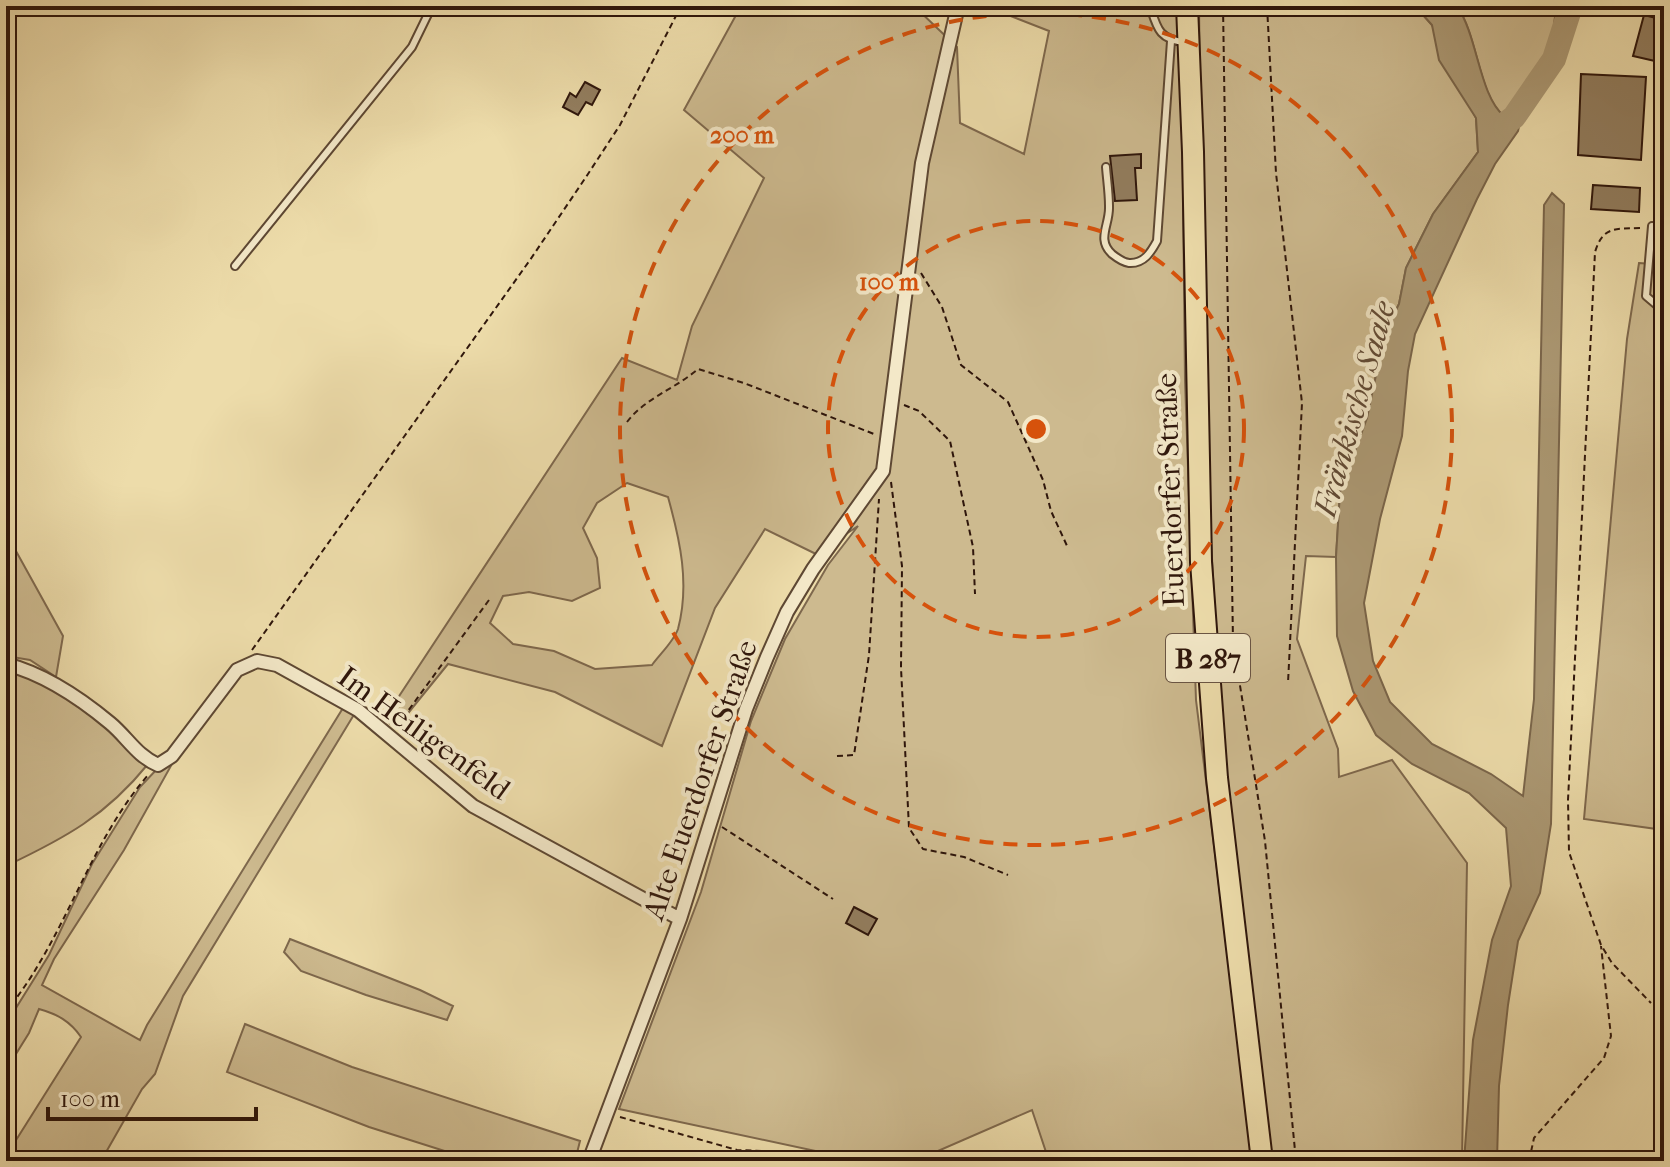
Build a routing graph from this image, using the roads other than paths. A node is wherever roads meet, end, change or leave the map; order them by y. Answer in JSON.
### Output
{"nodes":[{"id":1,"x":432,"y":6,"type":"edge"},
{"id":2,"x":958,"y":6,"type":"edge"},
{"id":3,"x":1150,"y":6,"type":"edge"},
{"id":4,"x":1187,"y":6,"type":"edge"},
{"id":5,"x":1180,"y":42,"type":"junction"},
{"id":6,"x":1664,"y":101,"type":"edge"},
{"id":7,"x":1663,"y":134,"type":"edge"},
{"id":8,"x":1106,"y":167,"type":"dead end"},
{"id":9,"x":1652,"y":226,"type":"road end"},
{"id":10,"x":235,"y":266,"type":"dead end"},
{"id":11,"x":1664,"y":307,"type":"edge"},
{"id":12,"x":6,"y":664,"type":"edge"},
{"id":13,"x":680,"y":919,"type":"junction"},
{"id":14,"x":1664,"y":1160,"type":"edge"},
{"id":15,"x":589,"y":1161,"type":"edge"},
{"id":16,"x":1262,"y":1161,"type":"edge"},
{"id":17,"x":1655,"y":1161,"type":"edge"}],
"edges":[{"from":1,"to":10,"type":"lane"},
{"from":2,"to":13,"type":"street","name":"Alte Euerdorfer Straße"},
{"from":3,"to":5,"type":"lane"},
{"from":4,"to":5,"type":"main road","name":"Euerdorfer Straße","number":"B 287"},
{"from":5,"to":8,"type":"lane"},
{"from":5,"to":16,"type":"main road","name":"Euerdorfer Straße","number":"B 287"},
{"from":6,"to":7,"type":"street"},
{"from":9,"to":11,"type":"lane"},
{"from":12,"to":13,"type":"street","name":"Im Heiligenfeld"},
{"from":13,"to":15,"type":"street","name":"Alte Euerdorfer Straße"},
{"from":14,"to":17,"type":"lane"}]}
